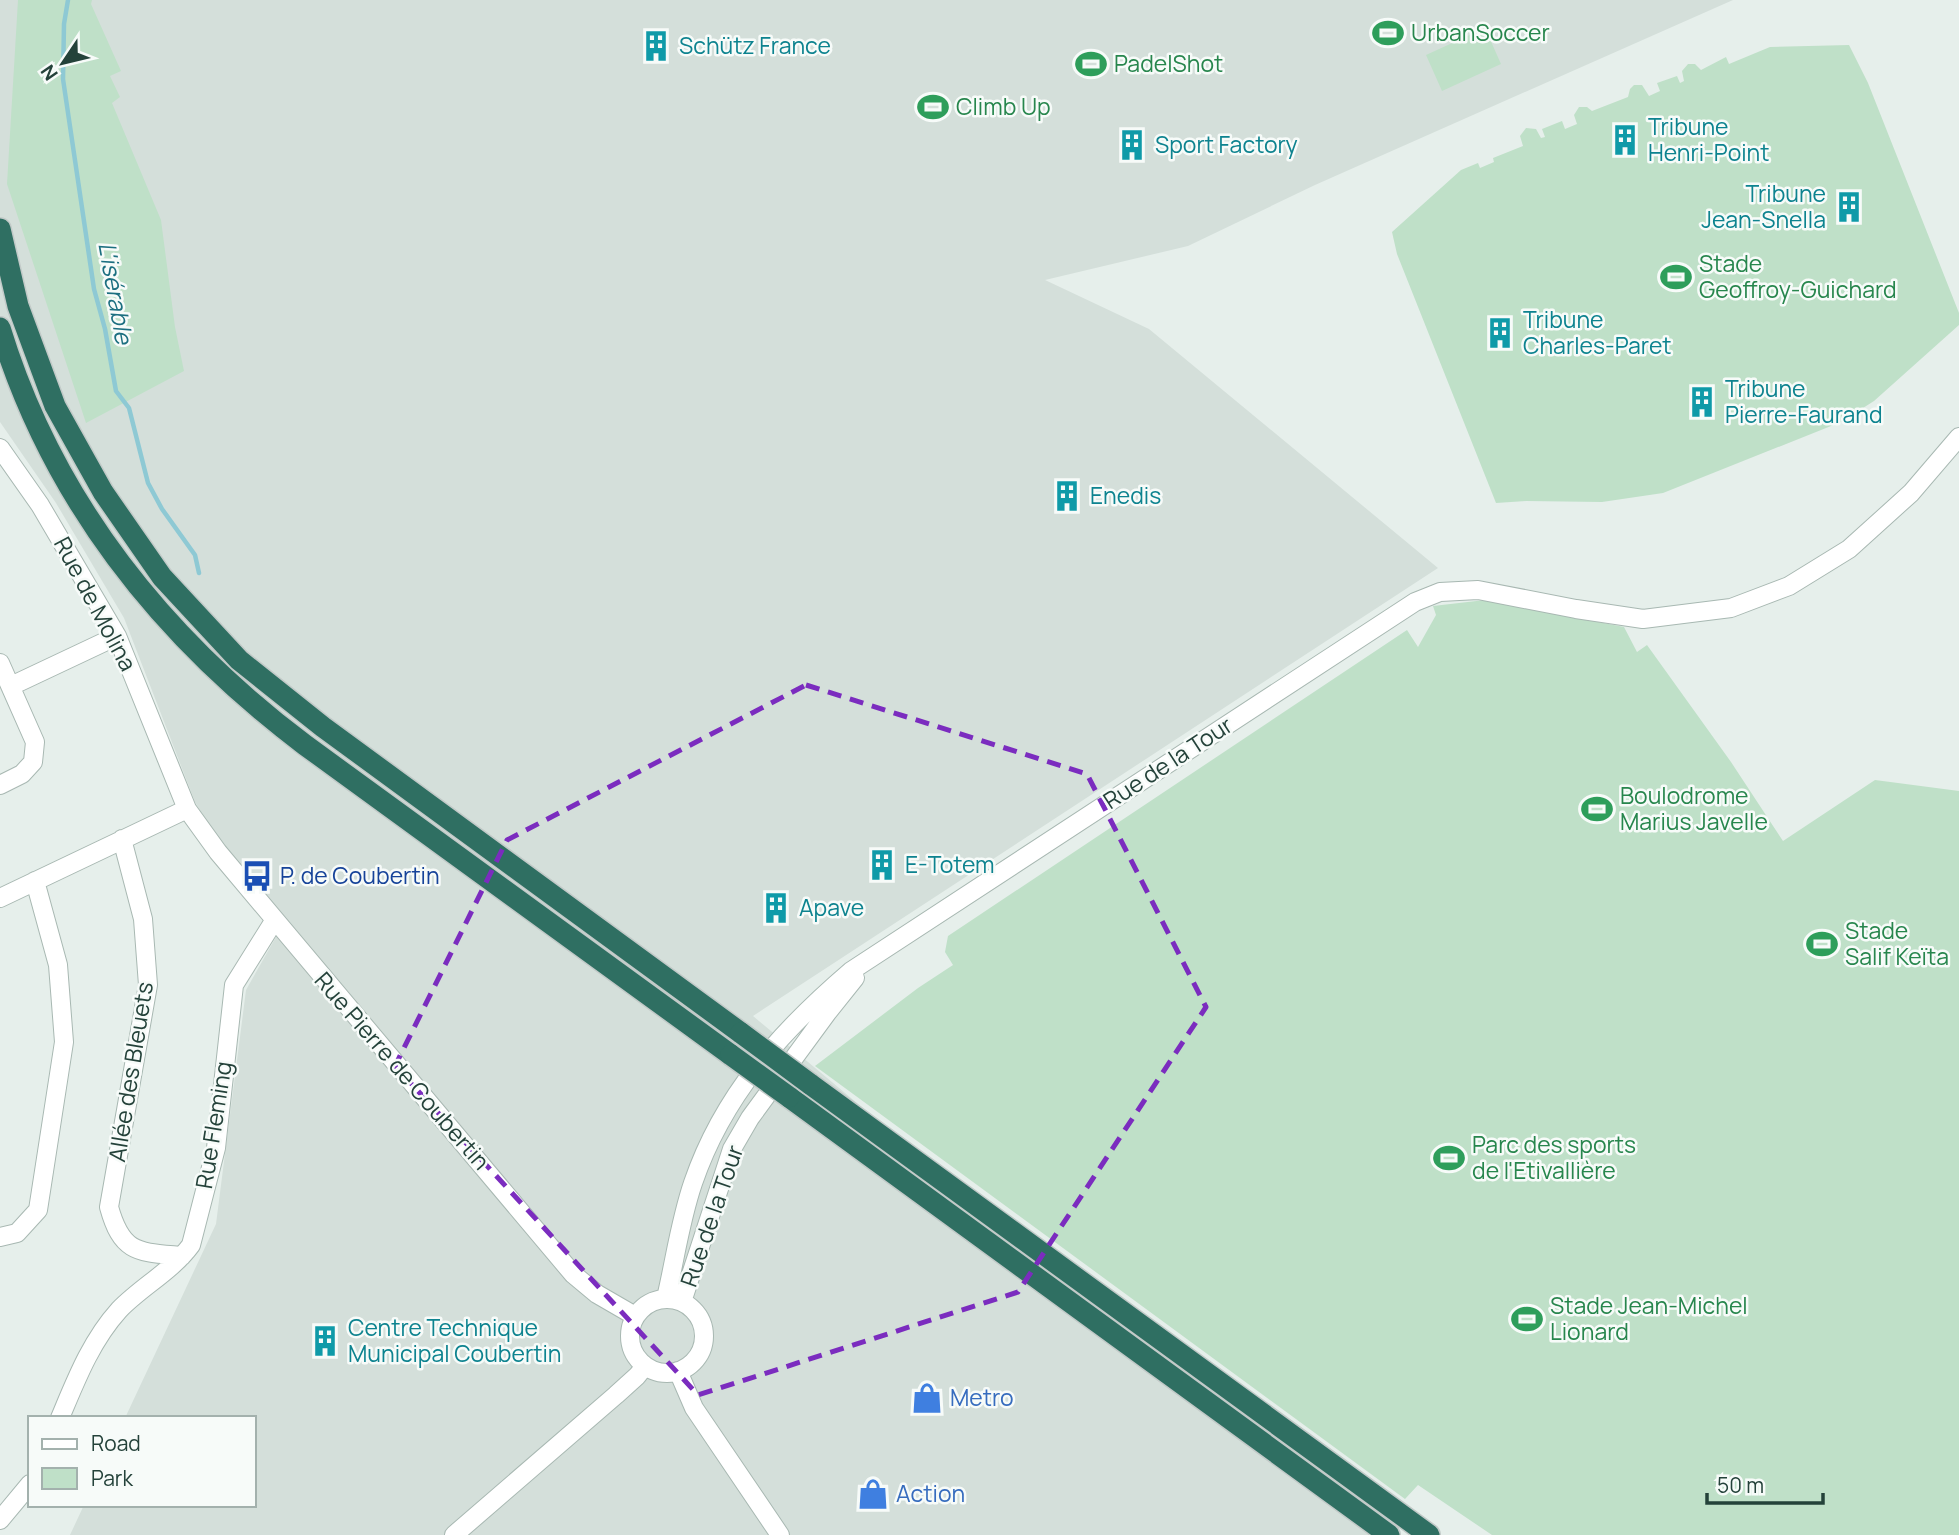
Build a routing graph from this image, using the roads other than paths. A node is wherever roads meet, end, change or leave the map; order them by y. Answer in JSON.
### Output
{"nodes":[{"id":1,"x":0,"y":229,"type":"edge"},
{"id":2,"x":0,"y":328,"type":"edge"},
{"id":3,"x":1959,"y":437,"type":"edge"},
{"id":4,"x":0,"y":448,"type":"edge"},
{"id":5,"x":117,"y":636,"type":"junction"},
{"id":6,"x":0,"y":663,"type":"edge"},
{"id":7,"x":12,"y":686,"type":"junction"},
{"id":8,"x":0,"y":785,"type":"edge"},
{"id":9,"x":187,"y":808,"type":"junction"},
{"id":10,"x":122,"y":839,"type":"junction"},
{"id":11,"x":35,"y":881,"type":"junction"},
{"id":12,"x":0,"y":898,"type":"edge"},
{"id":13,"x":274,"y":921,"type":"junction"},
{"id":14,"x":868,"y":961,"type":"junction"},
{"id":15,"x":0,"y":1237,"type":"edge"},
{"id":16,"x":182,"y":1256,"type":"junction"},
{"id":17,"x":674,"y":1300,"type":"junction"},
{"id":18,"x":635,"y":1316,"type":"junction"},
{"id":19,"x":645,"y":1366,"type":"junction"},
{"id":20,"x":678,"y":1371,"type":"junction"},
{"id":21,"x":61,"y":1416,"type":"edge"},
{"id":22,"x":28,"y":1486,"type":"edge"},
{"id":23,"x":0,"y":1520,"type":"edge"},
{"id":24,"x":454,"y":1535,"type":"edge"},
{"id":25,"x":780,"y":1535,"type":"edge"},
{"id":26,"x":1389,"y":1535,"type":"edge"},
{"id":27,"x":1429,"y":1535,"type":"edge"}],
"edges":[{"from":1,"to":27,"type":"highway","bridge":true},
{"from":2,"to":26,"type":"highway","bridge":true},
{"from":3,"to":14,"type":"street","name":"Rue de la Tour"},
{"from":4,"to":5,"type":"street","name":"Rue de Molina"},
{"from":5,"to":7,"type":"street"},
{"from":5,"to":9,"type":"street","name":"Rue de Molina"},
{"from":6,"to":7,"type":"street"},
{"from":7,"to":8,"type":"street"},
{"from":9,"to":10,"type":"street"},
{"from":9,"to":13,"type":"street","name":"Rue Pierre de Coubertin"},
{"from":10,"to":11,"type":"street"},
{"from":10,"to":16,"type":"street","name":"Allée des Bleuets"},
{"from":11,"to":12,"type":"street"},
{"from":11,"to":15,"type":"street"},
{"from":13,"to":16,"type":"street","name":"Rue Fleming"},
{"from":13,"to":18,"type":"street","name":"Rue Pierre de Coubertin"},
{"from":14,"to":17,"type":"street","name":"Rue de la Tour"},
{"from":14,"to":17,"type":"street","name":"Rue de la Tour"},
{"from":16,"to":21,"type":"street","name":"Rue Fleming"},
{"from":17,"to":18,"type":"street"},
{"from":17,"to":20,"type":"street"},
{"from":18,"to":19,"type":"street"},
{"from":19,"to":20,"type":"street"},
{"from":19,"to":24,"type":"street"},
{"from":20,"to":25,"type":"street"},
{"from":22,"to":23,"type":"street"}]}
